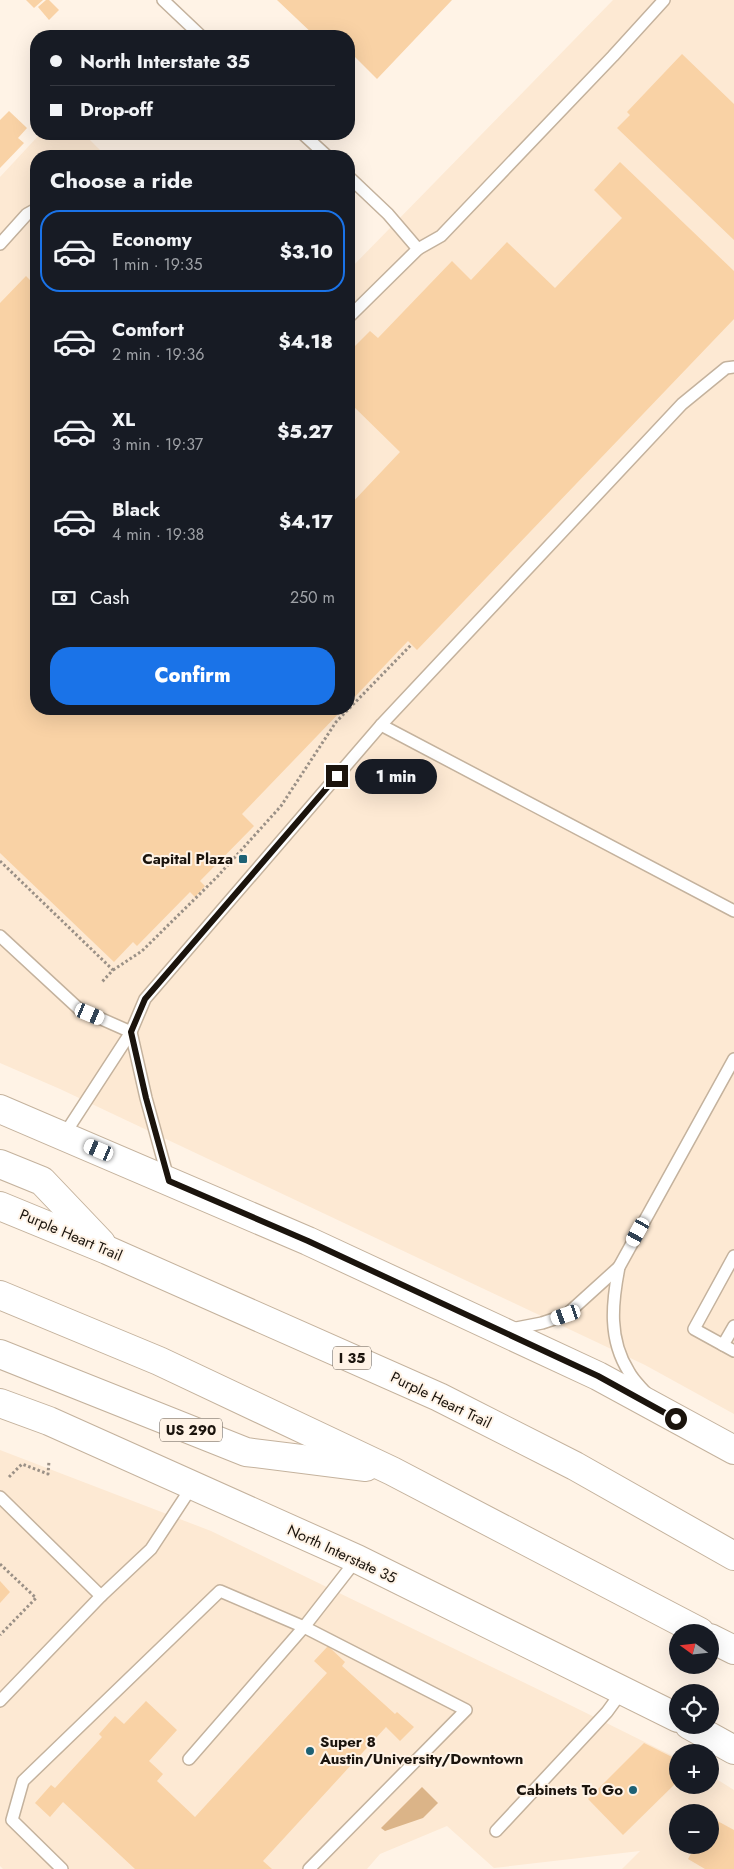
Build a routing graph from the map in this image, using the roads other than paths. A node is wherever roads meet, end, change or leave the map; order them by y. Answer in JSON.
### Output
{"nodes":[{"id":1,"x":163,"y":0,"type":"edge"},
{"id":2,"x":664,"y":0,"type":"edge"},
{"id":3,"x":195,"y":30,"type":"edge"},
{"id":4,"x":310,"y":140,"type":"edge"},
{"id":5,"x":320,"y":150,"type":"edge"},
{"id":6,"x":355,"y":183,"type":"edge"},
{"id":7,"x":30,"y":212,"type":"edge"},
{"id":8,"x":0,"y":244,"type":"edge"},
{"id":9,"x":418,"y":249,"type":"junction"},
{"id":10,"x":355,"y":311,"type":"edge"},
{"id":11,"x":734,"y":367,"type":"edge"},
{"id":12,"x":381,"y":725,"type":"junction"},
{"id":13,"x":734,"y":911,"type":"edge"},
{"id":14,"x":0,"y":936,"type":"edge"},
{"id":15,"x":131,"y":1032,"type":"junction"},
{"id":16,"x":734,"y":1059,"type":"edge"},
{"id":17,"x":0,"y":1109,"type":"edge"},
{"id":18,"x":64,"y":1135,"type":"junction"},
{"id":19,"x":0,"y":1164,"type":"edge"},
{"id":20,"x":169,"y":1181,"type":"junction"},
{"id":21,"x":0,"y":1206,"type":"edge"},
{"id":22,"x":107,"y":1250,"type":"junction"},
{"id":23,"x":734,"y":1256,"type":"edge"},
{"id":24,"x":618,"y":1267,"type":"junction"},
{"id":25,"x":0,"y":1295,"type":"edge"},
{"id":26,"x":734,"y":1326,"type":"edge"},
{"id":27,"x":501,"y":1331,"type":"junction"},
{"id":28,"x":723,"y":1345,"type":"junction"},
{"id":29,"x":734,"y":1351,"type":"edge"},
{"id":30,"x":0,"y":1354,"type":"edge"},
{"id":31,"x":0,"y":1403,"type":"edge"},
{"id":32,"x":661,"y":1411,"type":"junction"},
{"id":33,"x":734,"y":1450,"type":"edge"},
{"id":34,"x":392,"y":1471,"type":"junction"},
{"id":35,"x":193,"y":1486,"type":"junction"},
{"id":36,"x":0,"y":1496,"type":"edge"},
{"id":37,"x":734,"y":1556,"type":"edge"},
{"id":38,"x":357,"y":1560,"type":"junction"},
{"id":39,"x":101,"y":1596,"type":"junction"},
{"id":40,"x":685,"y":1624,"type":"edge"},
{"id":41,"x":304,"y":1627,"type":"junction"},
{"id":42,"x":719,"y":1642,"type":"edge"},
{"id":43,"x":734,"y":1650,"type":"edge"},
{"id":44,"x":623,"y":1690,"type":"junction"},
{"id":45,"x":0,"y":1701,"type":"edge"},
{"id":46,"x":669,"y":1713,"type":"edge"},
{"id":47,"x":705,"y":1734,"type":"edge"},
{"id":48,"x":734,"y":1750,"type":"edge"},
{"id":49,"x":189,"y":1759,"type":"dead end"},
{"id":50,"x":496,"y":1831,"type":"dead end"},
{"id":51,"x":62,"y":1869,"type":"edge"},
{"id":52,"x":309,"y":1869,"type":"edge"}],
"edges":[{"from":1,"to":3,"type":"lane"},
{"from":2,"to":9,"type":"lane"},
{"from":4,"to":5,"type":"lane"},
{"from":6,"to":9,"type":"lane"},
{"from":7,"to":8,"type":"lane"},
{"from":9,"to":10,"type":"lane"},
{"from":11,"to":12,"type":"lane"},
{"from":12,"to":13,"type":"lane"},
{"from":12,"to":15,"type":"lane"},
{"from":14,"to":15,"type":"lane"},
{"from":15,"to":18,"type":"lane"},
{"from":15,"to":20,"type":"lane"},
{"from":16,"to":24,"type":"lane"},
{"from":17,"to":18,"type":"main road"},
{"from":18,"to":20,"type":"main road"},
{"from":19,"to":22,"type":"main road"},
{"from":20,"to":27,"type":"main road"},
{"from":21,"to":22,"type":"main road","name":"Purple Heart Trail","number":"I 35"},
{"from":22,"to":37,"type":"main road","name":"Purple Heart Trail","number":"I 35"},
{"from":23,"to":28,"type":"lane"},
{"from":24,"to":27,"type":"lane"},
{"from":24,"to":32,"type":"lane"},
{"from":25,"to":34,"type":"main road"},
{"from":26,"to":28,"type":"lane"},
{"from":27,"to":32,"type":"main road"},
{"from":28,"to":29,"type":"lane"},
{"from":30,"to":34,"type":"main road","number":"US 290"},
{"from":31,"to":35,"type":"main road","name":"North Interstate 35"},
{"from":32,"to":33,"type":"main road"},
{"from":34,"to":40,"type":"main road"},
{"from":35,"to":38,"type":"main road","name":"North Interstate 35"},
{"from":35,"to":39,"type":"lane"},
{"from":36,"to":39,"type":"lane"},
{"from":38,"to":41,"type":"lane"},
{"from":38,"to":44,"type":"main road","name":"North Interstate 35"},
{"from":39,"to":45,"type":"lane"},
{"from":41,"to":49,"type":"lane"},
{"from":41,"to":51,"type":"lane"},
{"from":41,"to":52,"type":"lane"},
{"from":42,"to":43,"type":"main road"},
{"from":44,"to":46,"type":"main road","name":"North Interstate 35"},
{"from":44,"to":50,"type":"lane"},
{"from":47,"to":48,"type":"main road"}]}
